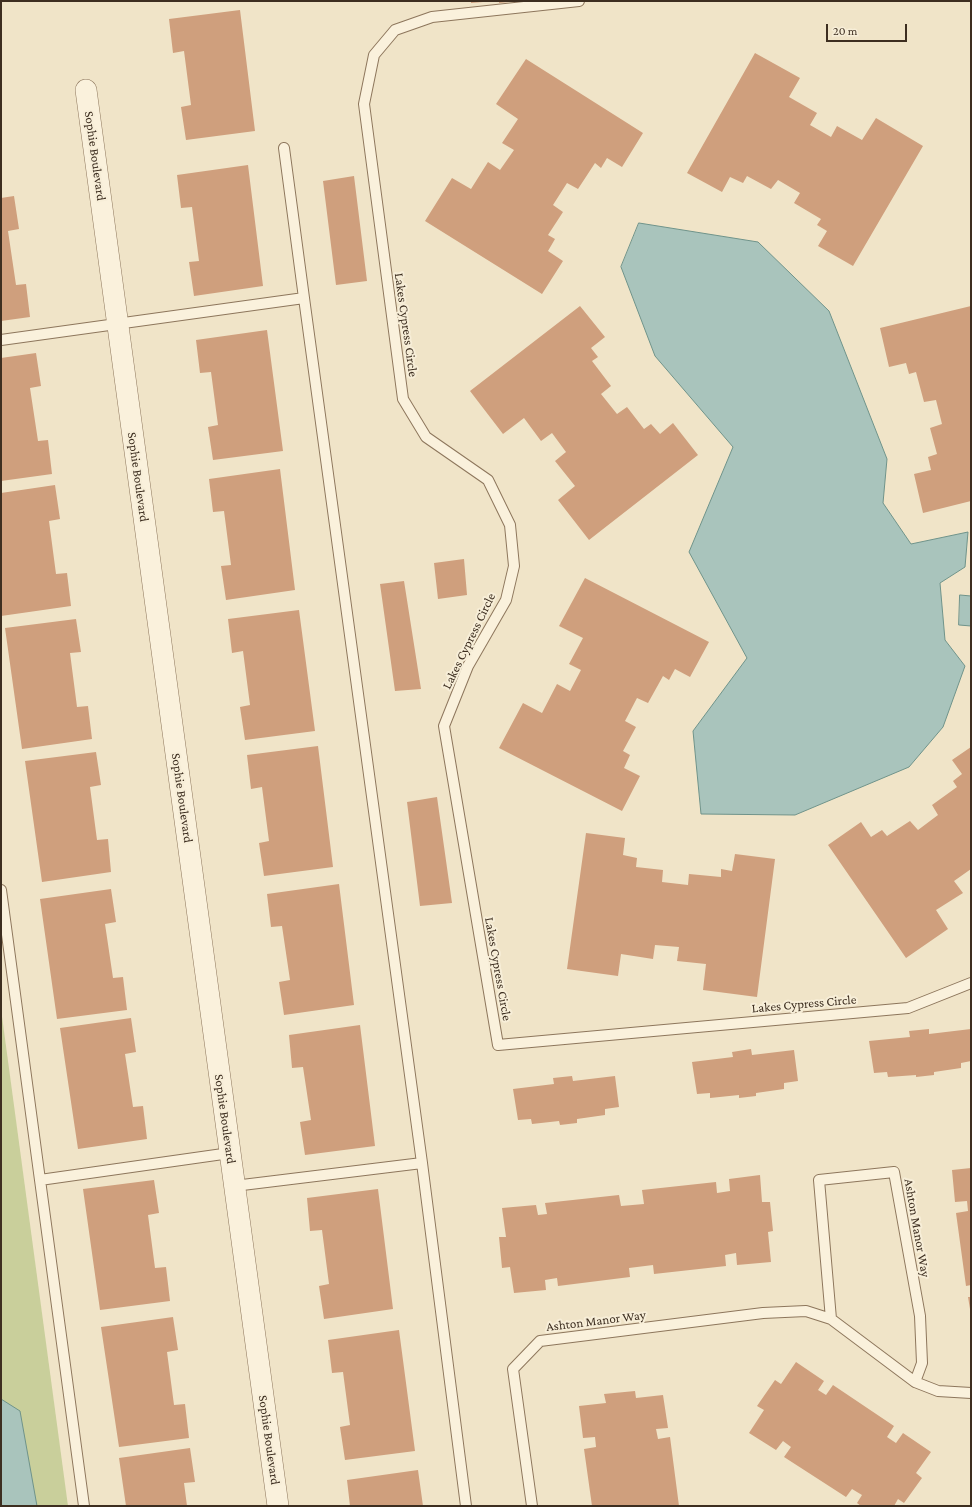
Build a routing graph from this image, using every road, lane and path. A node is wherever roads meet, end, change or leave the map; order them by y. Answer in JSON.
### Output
{"nodes":[{"id":1,"x":579,"y":1,"type":"edge"},
{"id":2,"x":86,"y":90,"type":"dead end"},
{"id":3,"x":284,"y":148,"type":"dead end"},
{"id":4,"x":304,"y":298,"type":"junction"},
{"id":5,"x":118,"y":324,"type":"junction"},
{"id":6,"x":1,"y":340,"type":"edge"},
{"id":7,"x":1,"y":890,"type":"edge"},
{"id":8,"x":971,"y":983,"type":"edge"},
{"id":9,"x":230,"y":1153,"type":"junction"},
{"id":10,"x":422,"y":1163,"type":"junction"},
{"id":11,"x":40,"y":1180,"type":"junction"},
{"id":12,"x":234,"y":1186,"type":"junction"},
{"id":13,"x":831,"y":1319,"type":"junction"},
{"id":14,"x":915,"y":1382,"type":"junction"},
{"id":15,"x":971,"y":1393,"type":"edge"},
{"id":16,"x":84,"y":1506,"type":"edge"},
{"id":17,"x":278,"y":1506,"type":"edge"},
{"id":18,"x":466,"y":1506,"type":"edge"},
{"id":19,"x":532,"y":1506,"type":"edge"}],
"edges":[{"from":1,"to":8,"type":"lane","name":"Lakes Cypress Circle"},
{"from":2,"to":5,"type":"street","name":"Sophie Boulevard"},
{"from":3,"to":4,"type":"lane"},
{"from":4,"to":5,"type":"lane"},
{"from":4,"to":10,"type":"lane"},
{"from":5,"to":6,"type":"lane"},
{"from":5,"to":9,"type":"street","name":"Sophie Boulevard"},
{"from":7,"to":11,"type":"lane"},
{"from":9,"to":11,"type":"lane"},
{"from":9,"to":12,"type":"street","name":"Sophie Boulevard"},
{"from":10,"to":12,"type":"lane"},
{"from":10,"to":18,"type":"lane"},
{"from":11,"to":16,"type":"lane"},
{"from":12,"to":17,"type":"street","name":"Sophie Boulevard"},
{"from":13,"to":14,"type":"lane","name":"Ashton Manor Way"},
{"from":13,"to":14,"type":"lane","name":"Ashton Manor Way"},
{"from":13,"to":19,"type":"lane","name":"Ashton Manor Way"},
{"from":14,"to":15,"type":"lane","name":"Ashton Manor Way"}]}
